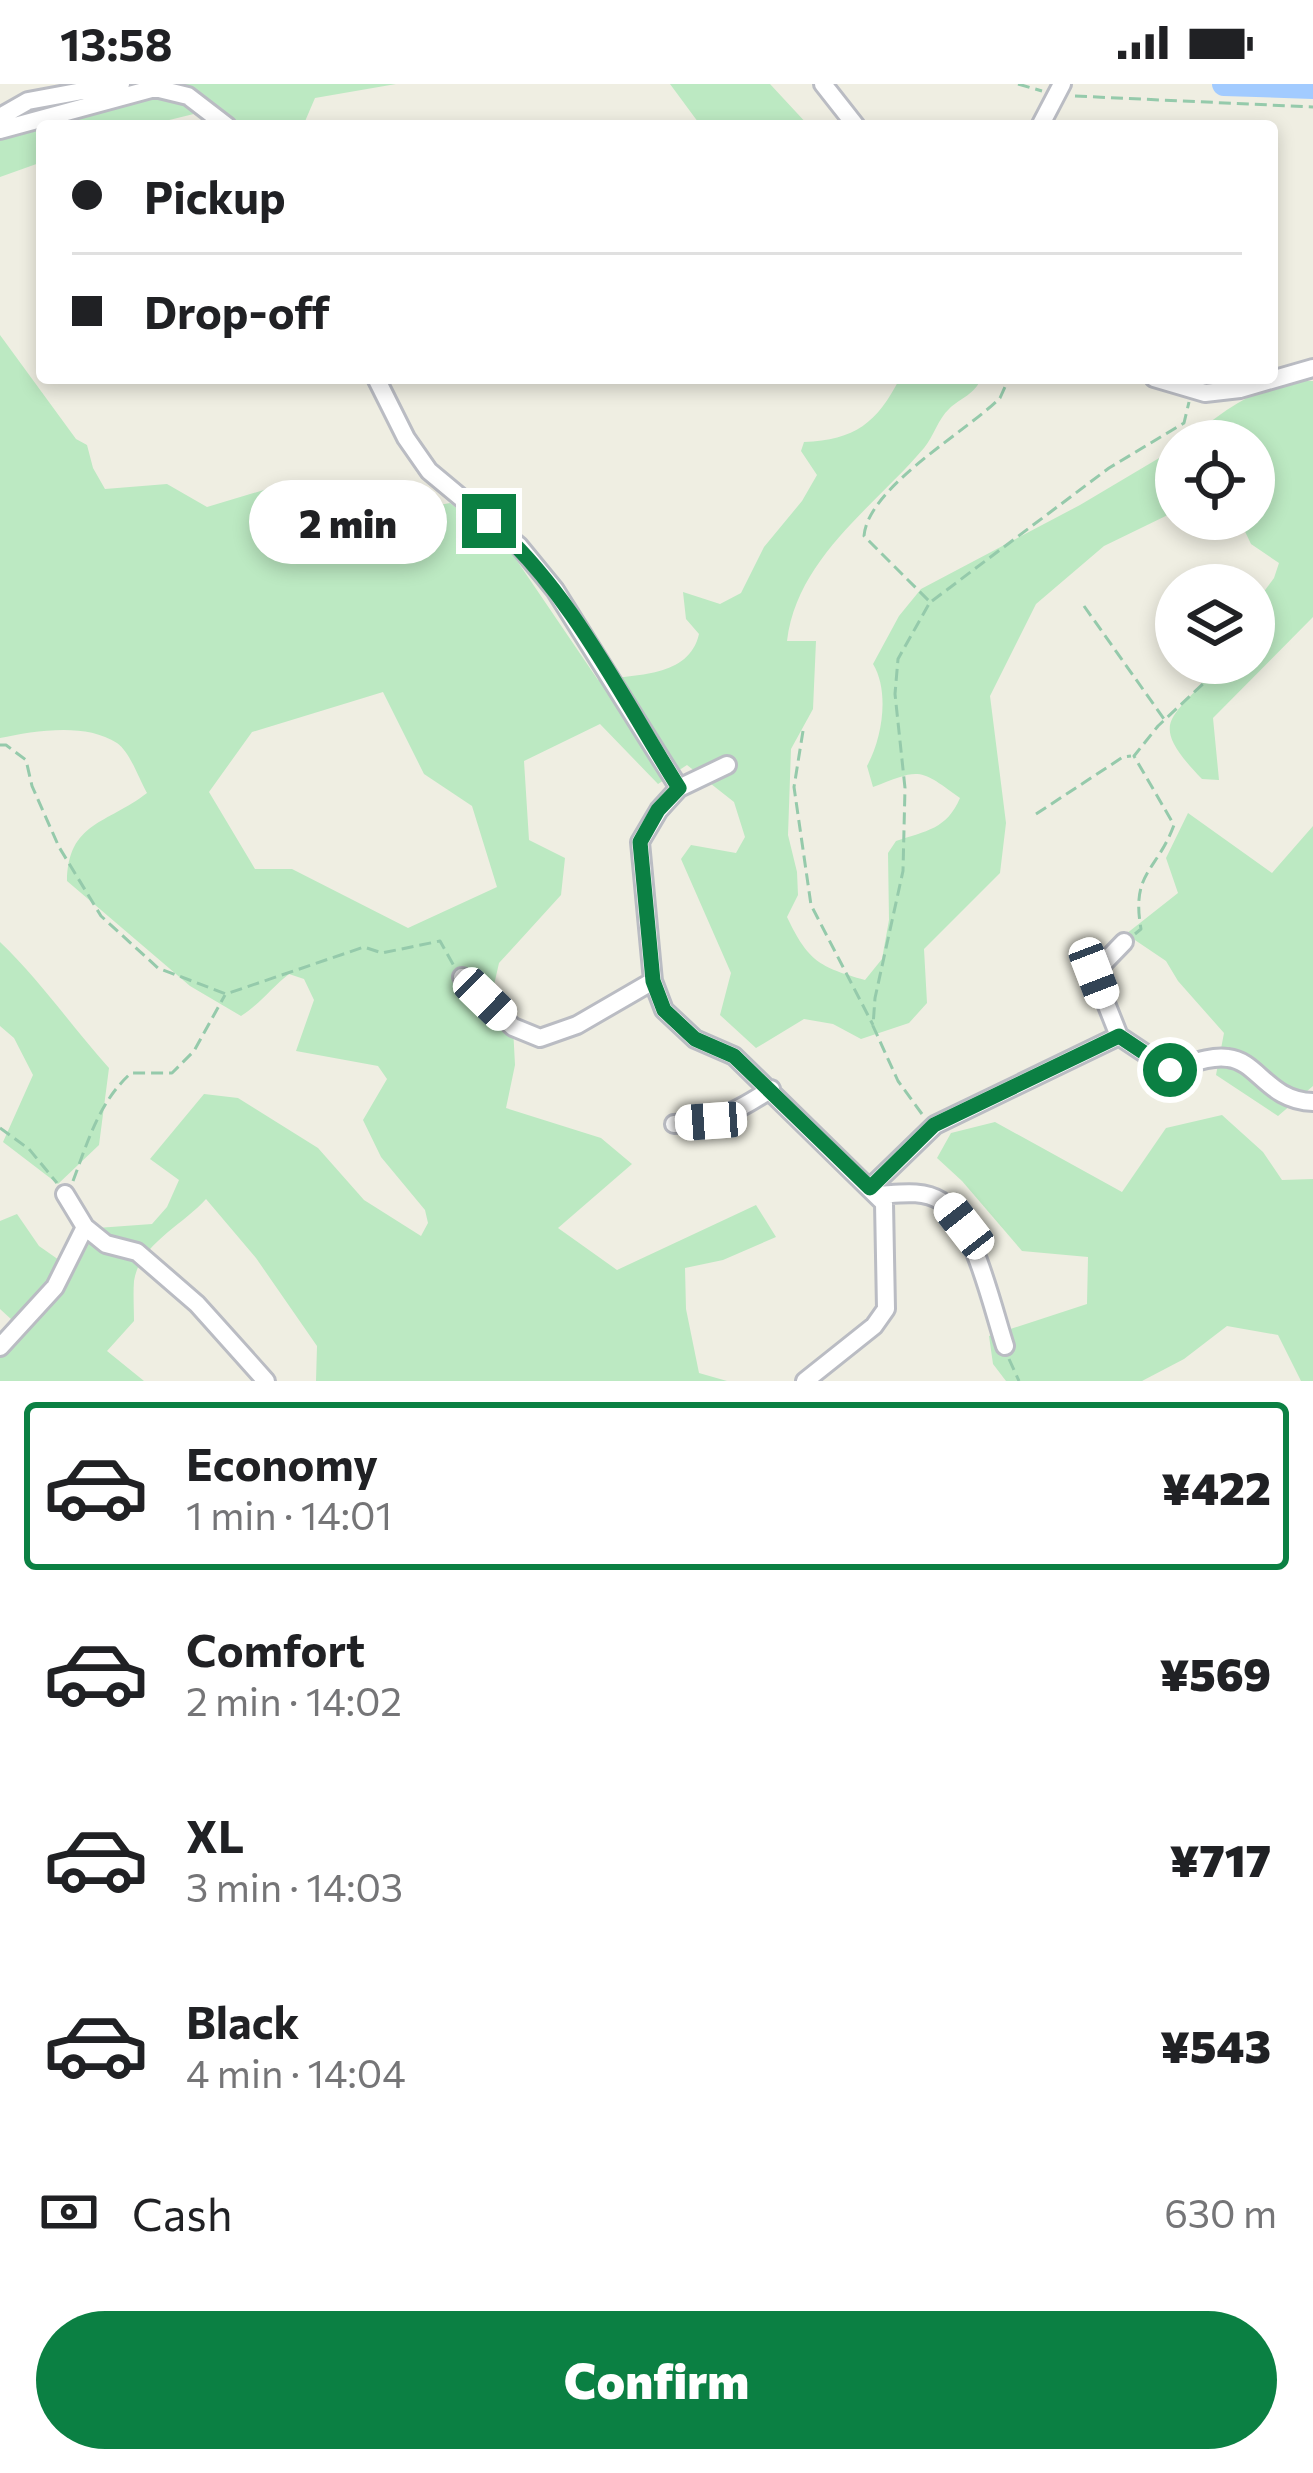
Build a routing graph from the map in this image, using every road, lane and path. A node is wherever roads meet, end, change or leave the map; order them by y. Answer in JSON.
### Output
{"nodes":[{"id":1,"x":121,"y":84,"type":"edge"},
{"id":2,"x":824,"y":84,"type":"edge"},
{"id":3,"x":1018,"y":84,"type":"edge"},
{"id":4,"x":1059,"y":90,"type":"edge"},
{"id":5,"x":1313,"y":107,"type":"edge"},
{"id":6,"x":0,"y":117,"type":"edge"},
{"id":7,"x":36,"y":120,"type":"edge"},
{"id":8,"x":37,"y":120,"type":"edge"},
{"id":9,"x":219,"y":120,"type":"edge"},
{"id":10,"x":851,"y":120,"type":"edge"},
{"id":11,"x":1043,"y":120,"type":"edge"},
{"id":12,"x":0,"y":130,"type":"edge"},
{"id":13,"x":1313,"y":368,"type":"edge"},
{"id":14,"x":1278,"y":378,"type":"edge"},
{"id":15,"x":379,"y":384,"type":"edge"},
{"id":16,"x":1006,"y":384,"type":"edge"},
{"id":17,"x":1175,"y":384,"type":"edge"},
{"id":18,"x":1257,"y":384,"type":"edge"},
{"id":19,"x":1189,"y":388,"type":"junction"},
{"id":20,"x":930,"y":602,"type":"junction"},
{"id":21,"x":1084,"y":606,"type":"dead end"},
{"id":22,"x":1204,"y":684,"type":"edge"},
{"id":23,"x":1165,"y":721,"type":"junction"},
{"id":24,"x":803,"y":730,"type":"dead end"},
{"id":25,"x":0,"y":745,"type":"edge"},
{"id":26,"x":1134,"y":756,"type":"junction"},
{"id":27,"x":727,"y":765,"type":"dead end"},
{"id":28,"x":679,"y":788,"type":"junction"},
{"id":29,"x":1036,"y":814,"type":"dead end"},
{"id":30,"x":1124,"y":942,"type":"joint"},
{"id":31,"x":462,"y":977,"type":"joint"},
{"id":32,"x":653,"y":981,"type":"junction"},
{"id":33,"x":226,"y":994,"type":"junction"},
{"id":34,"x":874,"y":1026,"type":"junction"},
{"id":35,"x":1119,"y":1036,"type":"junction"},
{"id":36,"x":771,"y":1089,"type":"junction"},
{"id":37,"x":1313,"y":1102,"type":"edge"},
{"id":38,"x":674,"y":1124,"type":"dead end"},
{"id":39,"x":0,"y":1128,"type":"edge"},
{"id":40,"x":931,"y":1128,"type":"junction"},
{"id":41,"x":873,"y":1192,"type":"junction"},
{"id":42,"x":65,"y":1194,"type":"junction"},
{"id":43,"x":85,"y":1227,"type":"junction"},
{"id":44,"x":1005,"y":1346,"type":"joint"},
{"id":45,"x":0,"y":1347,"type":"edge"},
{"id":46,"x":266,"y":1381,"type":"edge"},
{"id":47,"x":805,"y":1381,"type":"edge"},
{"id":48,"x":1018,"y":1381,"type":"edge"}],
"edges":[{"from":1,"to":6,"type":"street"},
{"from":2,"to":10,"type":"street"},
{"from":3,"to":4,"type":"path"},
{"from":4,"to":5,"type":"path"},
{"from":4,"to":11,"type":"street"},
{"from":7,"to":12,"type":"street"},
{"from":8,"to":9,"type":"street"},
{"from":13,"to":14,"type":"street"},
{"from":15,"to":28,"type":"street"},
{"from":16,"to":20,"type":"path"},
{"from":17,"to":19,"type":"street"},
{"from":18,"to":19,"type":"street"},
{"from":19,"to":20,"type":"path"},
{"from":20,"to":34,"type":"path"},
{"from":21,"to":23,"type":"path"},
{"from":22,"to":23,"type":"path"},
{"from":23,"to":26,"type":"path"},
{"from":24,"to":34,"type":"path"},
{"from":25,"to":33,"type":"path"},
{"from":26,"to":29,"type":"path"},
{"from":26,"to":30,"type":"path"},
{"from":27,"to":28,"type":"street"},
{"from":28,"to":32,"type":"street"},
{"from":30,"to":35,"type":"street"},
{"from":31,"to":32,"type":"street"},
{"from":31,"to":33,"type":"path"},
{"from":32,"to":36,"type":"street"},
{"from":33,"to":42,"type":"path"},
{"from":34,"to":40,"type":"path"},
{"from":35,"to":37,"type":"street"},
{"from":35,"to":40,"type":"street"},
{"from":36,"to":38,"type":"street"},
{"from":36,"to":41,"type":"street"},
{"from":39,"to":42,"type":"path"},
{"from":40,"to":41,"type":"street"},
{"from":41,"to":44,"type":"street"},
{"from":41,"to":47,"type":"street"},
{"from":42,"to":43,"type":"street"},
{"from":43,"to":45,"type":"street"},
{"from":43,"to":46,"type":"street"},
{"from":44,"to":48,"type":"path"}]}
